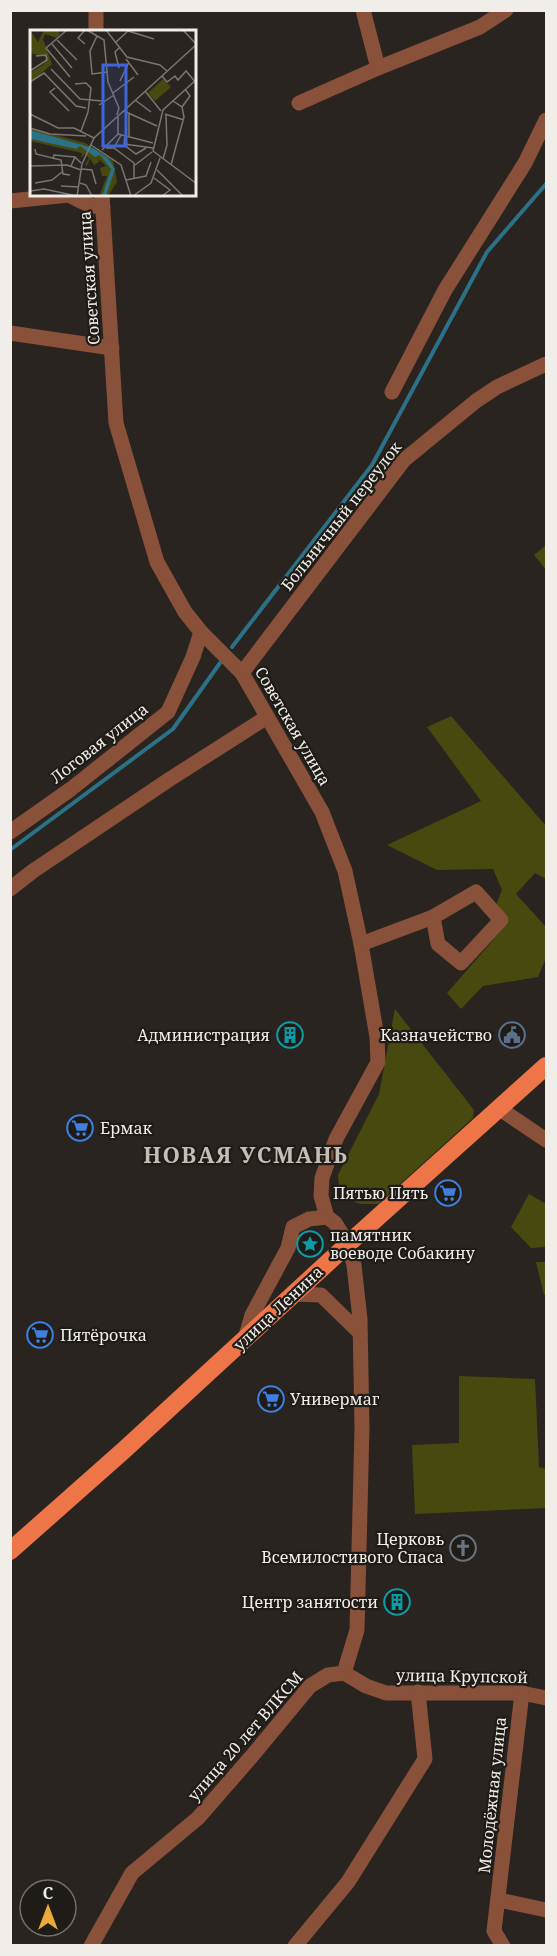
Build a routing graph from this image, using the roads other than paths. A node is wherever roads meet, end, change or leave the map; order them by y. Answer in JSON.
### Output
{"nodes":[{"id":1,"x":96,"y":10,"type":"edge"},
{"id":2,"x":363,"y":10,"type":"edge"},
{"id":3,"x":506,"y":10,"type":"edge"},
{"id":4,"x":96,"y":30,"type":"edge"},
{"id":5,"x":378,"y":68,"type":"junction"},
{"id":6,"x":299,"y":103,"type":"dead end"},
{"id":7,"x":546,"y":120,"type":"edge"},
{"id":8,"x":59,"y":196,"type":"edge"},
{"id":9,"x":71,"y":196,"type":"edge"},
{"id":10,"x":10,"y":201,"type":"edge"},
{"id":11,"x":102,"y":201,"type":"edge"},
{"id":12,"x":10,"y":333,"type":"edge"},
{"id":13,"x":112,"y":348,"type":"junction"},
{"id":14,"x":546,"y":364,"type":"edge"},
{"id":15,"x":392,"y":392,"type":"dead end"},
{"id":16,"x":201,"y":632,"type":"junction"},
{"id":17,"x":242,"y":673,"type":"junction"},
{"id":18,"x":267,"y":717,"type":"junction"},
{"id":19,"x":10,"y":832,"type":"edge"},
{"id":20,"x":10,"y":889,"type":"edge"},
{"id":21,"x":433,"y":916,"type":"junction"},
{"id":22,"x":361,"y":944,"type":"junction"},
{"id":23,"x":546,"y":1066,"type":"edge"},
{"id":24,"x":500,"y":1109,"type":"junction"},
{"id":25,"x":546,"y":1140,"type":"edge"},
{"id":26,"x":327,"y":1217,"type":"junction"},
{"id":27,"x":348,"y":1244,"type":"junction"},
{"id":28,"x":294,"y":1294,"type":"junction"},
{"id":29,"x":360,"y":1333,"type":"junction"},
{"id":30,"x":245,"y":1340,"type":"junction"},
{"id":31,"x":10,"y":1551,"type":"edge"},
{"id":32,"x":344,"y":1673,"type":"junction"},
{"id":33,"x":418,"y":1692,"type":"junction"},
{"id":34,"x":522,"y":1693,"type":"junction"},
{"id":35,"x":546,"y":1698,"type":"edge"},
{"id":36,"x":499,"y":1900,"type":"junction"},
{"id":37,"x":546,"y":1910,"type":"edge"},
{"id":38,"x":91,"y":1946,"type":"edge"},
{"id":39,"x":295,"y":1946,"type":"edge"},
{"id":40,"x":503,"y":1946,"type":"edge"}],
"edges":[{"from":1,"to":4,"type":"street"},
{"from":2,"to":5,"type":"street"},
{"from":3,"to":5,"type":"street"},
{"from":5,"to":6,"type":"street"},
{"from":7,"to":15,"type":"street"},
{"from":8,"to":10,"type":"street","name":"Советская улица"},
{"from":9,"to":11,"type":"street"},
{"from":11,"to":13,"type":"street","name":"Советская улица"},
{"from":12,"to":13,"type":"street"},
{"from":13,"to":16,"type":"street","name":"Советская улица"},
{"from":14,"to":17,"type":"street","name":"Больничный переулок"},
{"from":16,"to":17,"type":"street","name":"Советская улица"},
{"from":16,"to":19,"type":"street","name":"Логовая улица"},
{"from":17,"to":18,"type":"street","name":"Советская улица"},
{"from":18,"to":20,"type":"street"},
{"from":18,"to":22,"type":"street","name":"Советская улица"},
{"from":21,"to":21,"type":"street"},
{"from":21,"to":22,"type":"street"},
{"from":22,"to":26,"type":"street","name":"Советская улица"},
{"from":23,"to":24,"type":"main road","name":"улица Ленина"},
{"from":24,"to":25,"type":"street"},
{"from":24,"to":27,"type":"main road","name":"улица Ленина"},
{"from":26,"to":27,"type":"street","name":"Советская улица"},
{"from":26,"to":30,"type":"street"},
{"from":27,"to":28,"type":"main road","name":"улица Ленина"},
{"from":27,"to":29,"type":"street"},
{"from":28,"to":29,"type":"street"},
{"from":28,"to":30,"type":"main road","name":"улица Ленина"},
{"from":29,"to":32,"type":"street"},
{"from":30,"to":31,"type":"main road","name":"улица Ленина"},
{"from":32,"to":33,"type":"street","name":"улица Крупской"},
{"from":32,"to":38,"type":"street","name":"улица 20 лет ВЛКСМ"},
{"from":33,"to":34,"type":"street","name":"улица Крупской"},
{"from":33,"to":39,"type":"street"},
{"from":34,"to":35,"type":"street","name":"улица Крупской"},
{"from":34,"to":36,"type":"street","name":"Молодёжная улица"},
{"from":36,"to":37,"type":"street"},
{"from":36,"to":40,"type":"street","name":"Молодёжная улица"}]}
